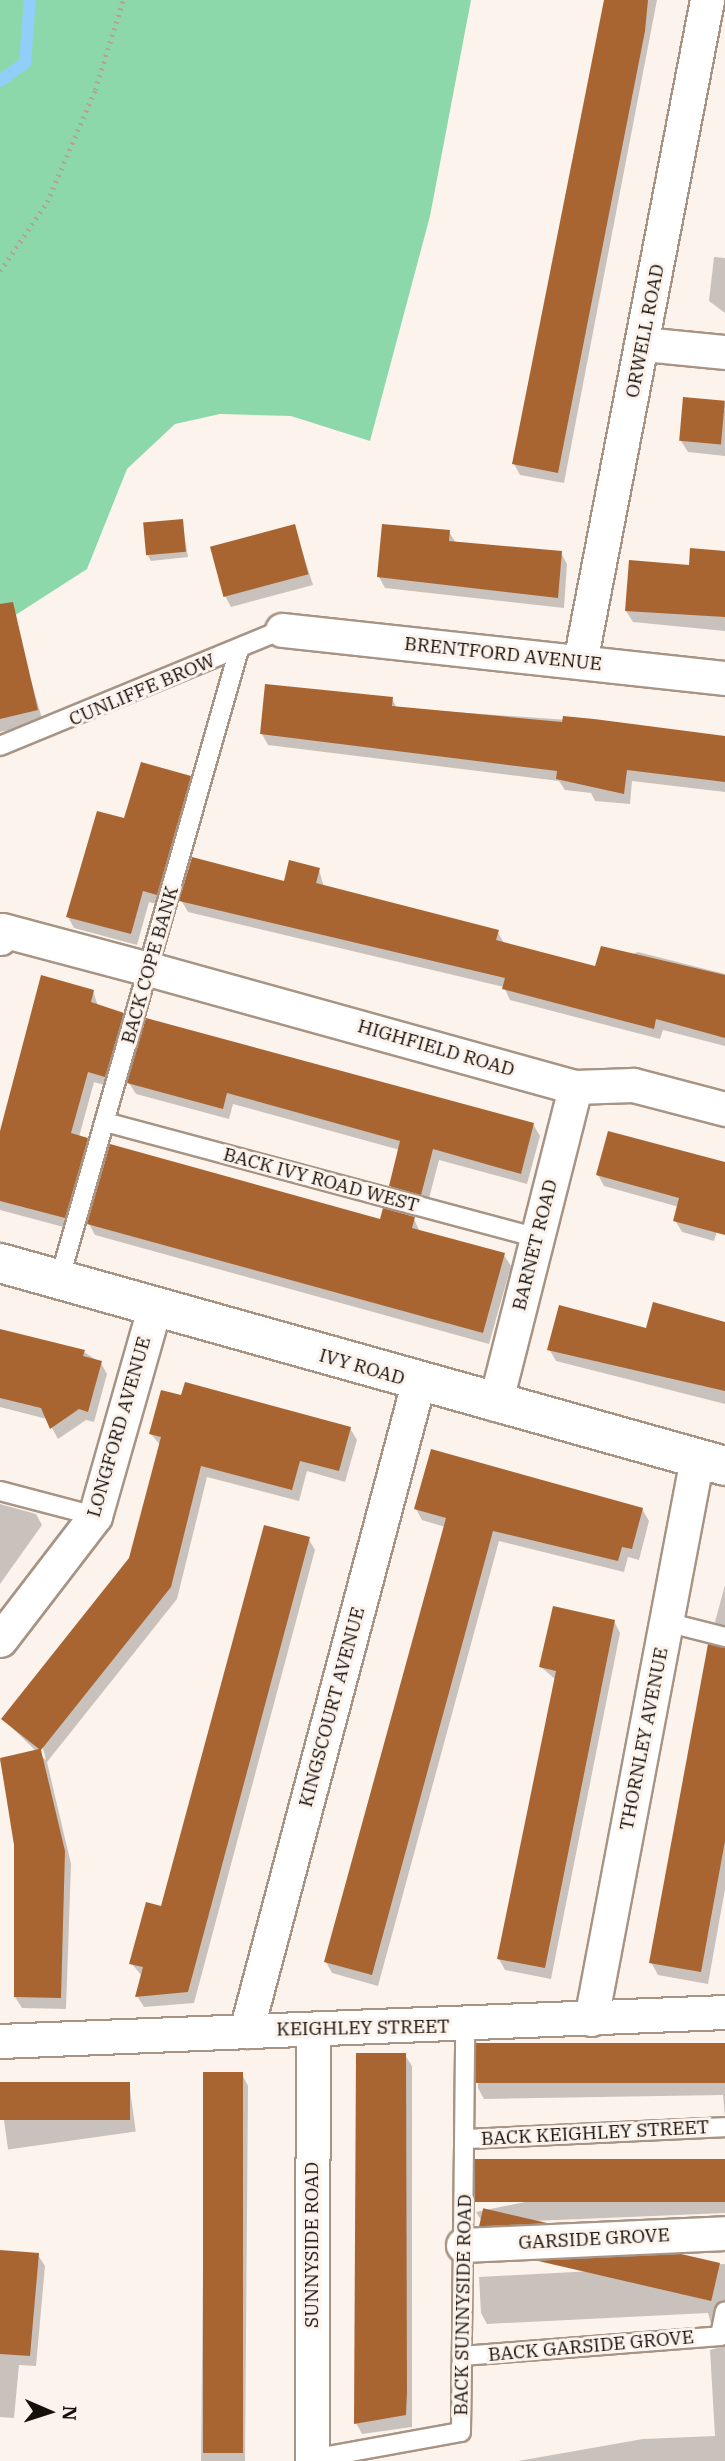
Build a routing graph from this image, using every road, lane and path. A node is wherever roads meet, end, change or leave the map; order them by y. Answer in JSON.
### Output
{"nodes":[{"id":1,"x":124,"y":0,"type":"edge"},
{"id":2,"x":707,"y":0,"type":"edge"},
{"id":3,"x":0,"y":271,"type":"edge"},
{"id":4,"x":643,"y":344,"type":"junction"},
{"id":5,"x":725,"y":352,"type":"edge"},
{"id":6,"x":282,"y":630,"type":"joint"},
{"id":7,"x":239,"y":649,"type":"junction"},
{"id":8,"x":580,"y":662,"type":"junction"},
{"id":9,"x":725,"y":678,"type":"edge"},
{"id":10,"x":0,"y":746,"type":"edge"},
{"id":11,"x":0,"y":938,"type":"edge"},
{"id":12,"x":149,"y":969,"type":"junction"},
{"id":13,"x":575,"y":1087,"type":"junction"},
{"id":14,"x":725,"y":1109,"type":"edge"},
{"id":15,"x":105,"y":1122,"type":"junction"},
{"id":16,"x":537,"y":1238,"type":"junction"},
{"id":17,"x":0,"y":1264,"type":"edge"},
{"id":18,"x":59,"y":1281,"type":"junction"},
{"id":19,"x":154,"y":1309,"type":"junction"},
{"id":20,"x":418,"y":1383,"type":"junction"},
{"id":21,"x":495,"y":1404,"type":"junction"},
{"id":22,"x":711,"y":1462,"type":"edge"},
{"id":23,"x":0,"y":1491,"type":"edge"},
{"id":24,"x":95,"y":1516,"type":"junction"},
{"id":25,"x":666,"y":1622,"type":"junction"},
{"id":26,"x":725,"y":1637,"type":"edge"},
{"id":27,"x":0,"y":1640,"type":"edge"},
{"id":28,"x":725,"y":2012,"type":"edge"},
{"id":29,"x":592,"y":2019,"type":"junction"},
{"id":30,"x":465,"y":2026,"type":"junction"},
{"id":31,"x":313,"y":2030,"type":"junction"},
{"id":32,"x":246,"y":2031,"type":"junction"},
{"id":33,"x":0,"y":2041,"type":"edge"},
{"id":34,"x":725,"y":2127,"type":"edge"},
{"id":35,"x":465,"y":2139,"type":"junction"},
{"id":36,"x":725,"y":2233,"type":"edge"},
{"id":37,"x":463,"y":2245,"type":"junction"},
{"id":38,"x":725,"y":2311,"type":"edge"},
{"id":39,"x":462,"y":2356,"type":"junction"},
{"id":40,"x":312,"y":2460,"type":"edge"}],
"edges":[{"from":1,"to":3,"type":"path"},
{"from":2,"to":4,"type":"street","name":"ORWELL ROAD"},
{"from":4,"to":5,"type":"street"},
{"from":4,"to":8,"type":"street","name":"ORWELL ROAD"},
{"from":6,"to":7,"type":"lane","name":"CUNLIFFE BROW"},
{"from":6,"to":8,"type":"street","name":"BRENTFORD AVENUE"},
{"from":7,"to":10,"type":"lane","name":"CUNLIFFE BROW"},
{"from":7,"to":12,"type":"lane","name":"BACK COPE BANK"},
{"from":8,"to":9,"type":"street","name":"BRENTFORD AVENUE"},
{"from":11,"to":12,"type":"street","name":"HIGHFIELD ROAD"},
{"from":12,"to":13,"type":"street","name":"HIGHFIELD ROAD"},
{"from":12,"to":15,"type":"lane","name":"BACK COPE BANK"},
{"from":13,"to":14,"type":"street","name":"HIGHFIELD ROAD"},
{"from":13,"to":16,"type":"street","name":"BARNET ROAD"},
{"from":15,"to":16,"type":"lane","name":"BACK IVY ROAD WEST"},
{"from":15,"to":18,"type":"lane","name":"BACK COPE BANK"},
{"from":16,"to":21,"type":"street","name":"BARNET ROAD"},
{"from":17,"to":18,"type":"street","name":"IVY ROAD"},
{"from":18,"to":19,"type":"street","name":"IVY ROAD"},
{"from":19,"to":20,"type":"street","name":"IVY ROAD"},
{"from":19,"to":24,"type":"street","name":"LONGFORD AVENUE"},
{"from":20,"to":21,"type":"street","name":"IVY ROAD"},
{"from":20,"to":32,"type":"street","name":"KINGSCOURT AVENUE"},
{"from":21,"to":22,"type":"street","name":"IVY ROAD"},
{"from":22,"to":25,"type":"street","name":"THORNLEY AVENUE"},
{"from":23,"to":24,"type":"lane"},
{"from":24,"to":27,"type":"street","name":"LONGFORD AVENUE"},
{"from":25,"to":26,"type":"lane"},
{"from":25,"to":29,"type":"street","name":"THORNLEY AVENUE"},
{"from":28,"to":29,"type":"street","name":"KEIGHLEY STREET"},
{"from":29,"to":30,"type":"street","name":"KEIGHLEY STREET"},
{"from":30,"to":31,"type":"street","name":"KEIGHLEY STREET"},
{"from":30,"to":35,"type":"lane","name":"BACK SUNNYSIDE ROAD"},
{"from":31,"to":32,"type":"street","name":"KEIGHLEY STREET"},
{"from":31,"to":40,"type":"street","name":"SUNNYSIDE ROAD"},
{"from":32,"to":33,"type":"street","name":"KEIGHLEY STREET"},
{"from":34,"to":35,"type":"lane","name":"BACK KEIGHLEY STREET"},
{"from":35,"to":37,"type":"lane","name":"BACK SUNNYSIDE ROAD"},
{"from":36,"to":37,"type":"street","name":"GARSIDE GROVE"},
{"from":37,"to":39,"type":"lane","name":"BACK SUNNYSIDE ROAD"},
{"from":38,"to":39,"type":"lane","name":"BACK GARSIDE GROVE"},
{"from":39,"to":40,"type":"lane","name":"BACK SUNNYSIDE ROAD"}]}
